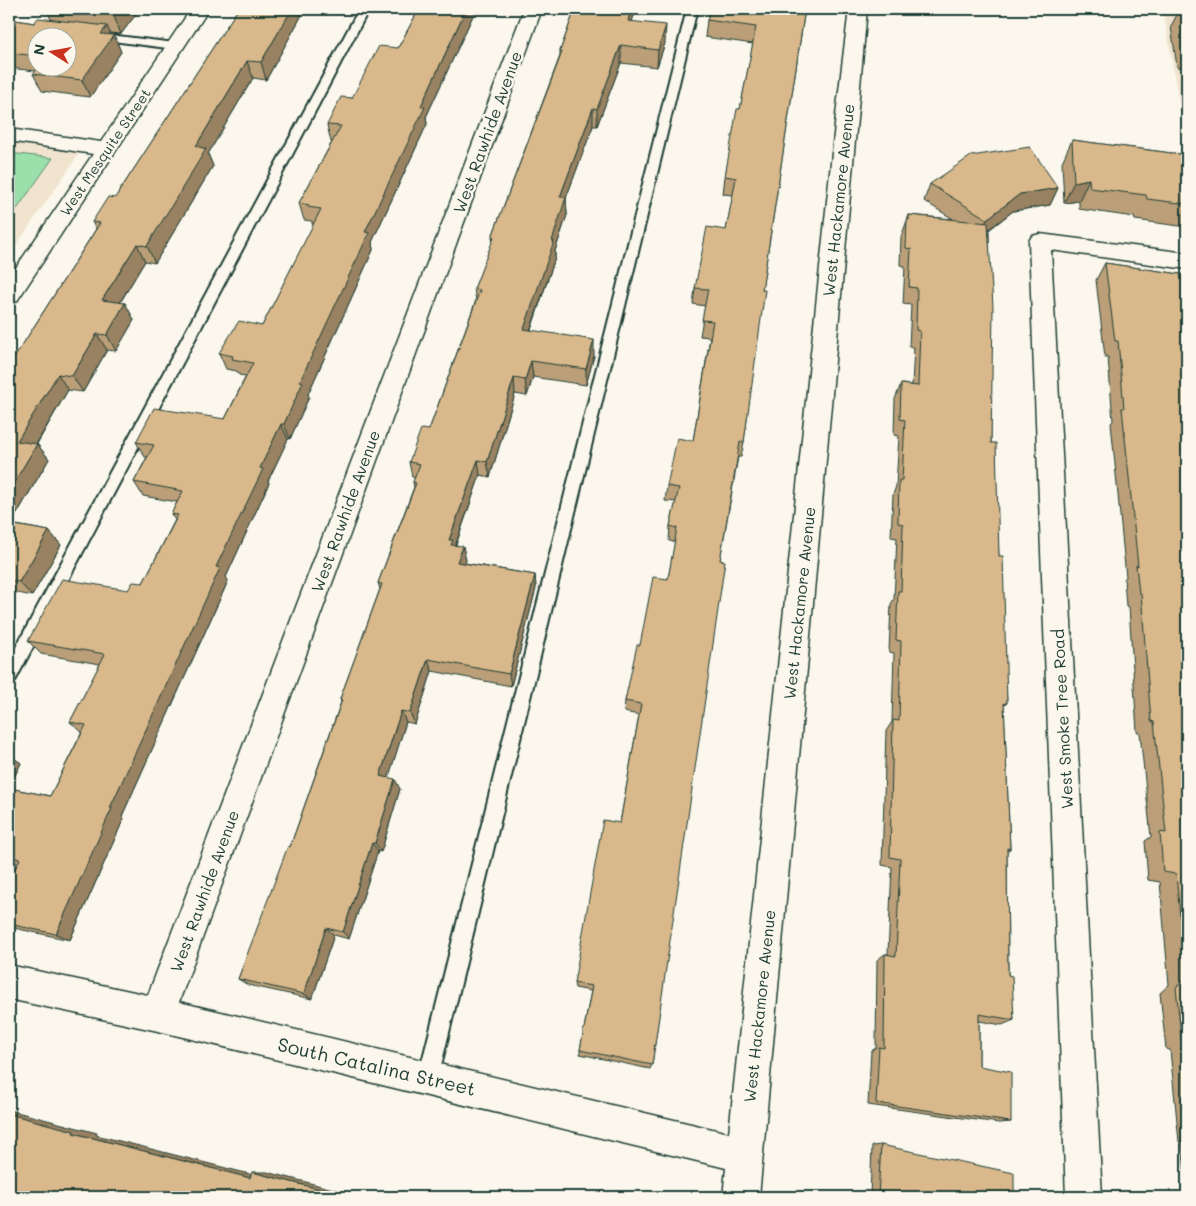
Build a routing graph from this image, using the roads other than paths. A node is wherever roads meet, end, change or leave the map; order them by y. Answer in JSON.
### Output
{"nodes":[{"id":1,"x":200,"y":9,"type":"edge"},
{"id":2,"x":364,"y":9,"type":"edge"},
{"id":3,"x":533,"y":9,"type":"edge"},
{"id":4,"x":692,"y":9,"type":"edge"},
{"id":5,"x":858,"y":9,"type":"edge"},
{"id":6,"x":78,"y":34,"type":"edge"},
{"id":7,"x":176,"y":46,"type":"junction"},
{"id":8,"x":9,"y":135,"type":"edge"},
{"id":9,"x":106,"y":149,"type":"junction"},
{"id":10,"x":1187,"y":261,"type":"edge"},
{"id":11,"x":9,"y":295,"type":"edge"},
{"id":12,"x":9,"y":676,"type":"edge"},
{"id":13,"x":9,"y":982,"type":"edge"},
{"id":14,"x":158,"y":1014,"type":"junction"},
{"id":15,"x":428,"y":1078,"type":"junction"},
{"id":16,"x":745,"y":1155,"type":"junction"},
{"id":17,"x":741,"y":1197,"type":"edge"},
{"id":18,"x":1084,"y":1197,"type":"edge"}],
"edges":[{"from":1,"to":7,"type":"street","name":"West Mesquite Street"},
{"from":2,"to":12,"type":"lane"},
{"from":3,"to":14,"type":"street","name":"West Rawhide Avenue"},
{"from":4,"to":15,"type":"lane"},
{"from":5,"to":16,"type":"street","name":"West Hackamore Avenue"},
{"from":6,"to":7,"type":"lane"},
{"from":7,"to":9,"type":"street","name":"West Mesquite Street"},
{"from":8,"to":9,"type":"street"},
{"from":9,"to":11,"type":"street","name":"West Mesquite Street"},
{"from":10,"to":18,"type":"street","name":"West Smoke Tree Road"},
{"from":13,"to":14,"type":"street","name":"South Catalina Street"},
{"from":14,"to":15,"type":"street","name":"South Catalina Street"},
{"from":15,"to":16,"type":"street","name":"South Catalina Street"},
{"from":16,"to":17,"type":"street","name":"West Hackamore Avenue"}]}
